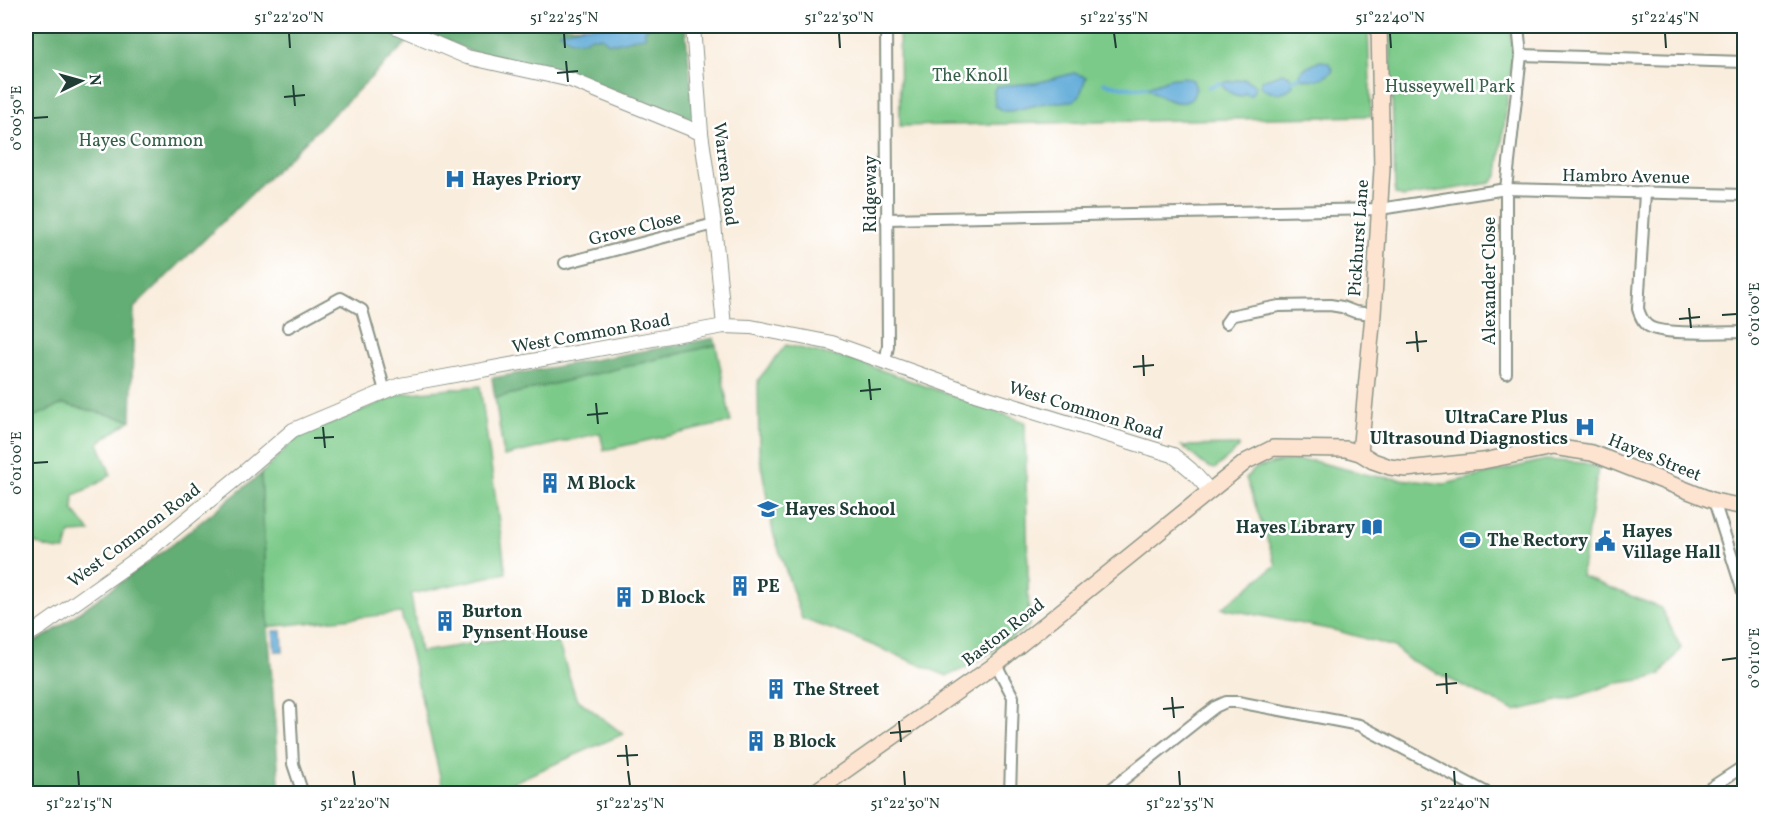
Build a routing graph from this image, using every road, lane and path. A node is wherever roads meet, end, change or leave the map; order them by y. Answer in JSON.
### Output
{"nodes":[{"id":1,"x":394,"y":26,"type":"edge"},
{"id":2,"x":693,"y":26,"type":"edge"},
{"id":3,"x":886,"y":26,"type":"edge"},
{"id":4,"x":1379,"y":26,"type":"edge"},
{"id":5,"x":1518,"y":26,"type":"edge"},
{"id":6,"x":1521,"y":55,"type":"junction"},
{"id":7,"x":1744,"y":62,"type":"edge"},
{"id":8,"x":701,"y":133,"type":"junction"},
{"id":9,"x":1506,"y":189,"type":"junction"},
{"id":10,"x":1645,"y":193,"type":"junction"},
{"id":11,"x":1744,"y":195,"type":"edge"},
{"id":12,"x":1380,"y":209,"type":"junction"},
{"id":13,"x":886,"y":219,"type":"junction"},
{"id":14,"x":714,"y":224,"type":"junction"},
{"id":15,"x":565,"y":263,"type":"dead end"},
{"id":16,"x":1373,"y":314,"type":"junction"},
{"id":17,"x":1226,"y":323,"type":"dead end"},
{"id":18,"x":288,"y":327,"type":"dead end"},
{"id":19,"x":724,"y":327,"type":"junction"},
{"id":20,"x":1744,"y":332,"type":"edge"},
{"id":21,"x":885,"y":363,"type":"junction"},
{"id":22,"x":1506,"y":373,"type":"dead end"},
{"id":23,"x":385,"y":391,"type":"junction"},
{"id":24,"x":1360,"y":453,"type":"junction"},
{"id":25,"x":1210,"y":491,"type":"junction"},
{"id":26,"x":1714,"y":501,"type":"junction"},
{"id":27,"x":1744,"y":507,"type":"edge"},
{"id":28,"x":1744,"y":595,"type":"edge"},
{"id":29,"x":26,"y":636,"type":"edge"},
{"id":30,"x":996,"y":664,"type":"junction"},
{"id":31,"x":290,"y":707,"type":"dead end"},
{"id":32,"x":1744,"y":766,"type":"edge"},
{"id":33,"x":303,"y":794,"type":"edge"},
{"id":34,"x":812,"y":794,"type":"edge"},
{"id":35,"x":1010,"y":794,"type":"edge"},
{"id":36,"x":1106,"y":794,"type":"edge"},
{"id":37,"x":1489,"y":794,"type":"edge"},
{"id":38,"x":1701,"y":794,"type":"edge"}],
"edges":[{"from":1,"to":8,"type":"street"},
{"from":2,"to":8,"type":"street","name":"Warren Road"},
{"from":3,"to":13,"type":"street","name":"Ridgeway"},
{"from":4,"to":12,"type":"main road","name":"Pickhurst Lane"},
{"from":5,"to":6,"type":"street","name":"Alexander Close"},
{"from":6,"to":7,"type":"street"},
{"from":6,"to":9,"type":"street","name":"Alexander Close"},
{"from":8,"to":14,"type":"street","name":"Warren Road"},
{"from":9,"to":10,"type":"street","name":"Hambro Avenue"},
{"from":9,"to":12,"type":"street","name":"Hambro Avenue"},
{"from":9,"to":22,"type":"street","name":"Alexander Close"},
{"from":10,"to":11,"type":"street","name":"Hambro Avenue"},
{"from":10,"to":20,"type":"street"},
{"from":12,"to":13,"type":"street"},
{"from":12,"to":16,"type":"main road","name":"Pickhurst Lane"},
{"from":13,"to":21,"type":"street","name":"Ridgeway"},
{"from":14,"to":15,"type":"street","name":"Grove Close"},
{"from":14,"to":19,"type":"street","name":"Warren Road"},
{"from":16,"to":17,"type":"street"},
{"from":16,"to":24,"type":"main road","name":"Pickhurst Lane"},
{"from":18,"to":23,"type":"street"},
{"from":19,"to":21,"type":"street","name":"West Common Road"},
{"from":19,"to":23,"type":"street","name":"West Common Road"},
{"from":21,"to":25,"type":"street","name":"West Common Road"},
{"from":23,"to":29,"type":"street","name":"West Common Road"},
{"from":24,"to":25,"type":"main road","name":"Hayes Street"},
{"from":24,"to":26,"type":"main road","name":"Hayes Street"},
{"from":25,"to":30,"type":"main road","name":"Baston Road"},
{"from":26,"to":27,"type":"main road","name":"Hayes Street"},
{"from":26,"to":28,"type":"street"},
{"from":30,"to":34,"type":"main road","name":"Baston Road"},
{"from":30,"to":35,"type":"street"},
{"from":31,"to":33,"type":"street"},
{"from":32,"to":38,"type":"street"},
{"from":36,"to":37,"type":"street"}]}
